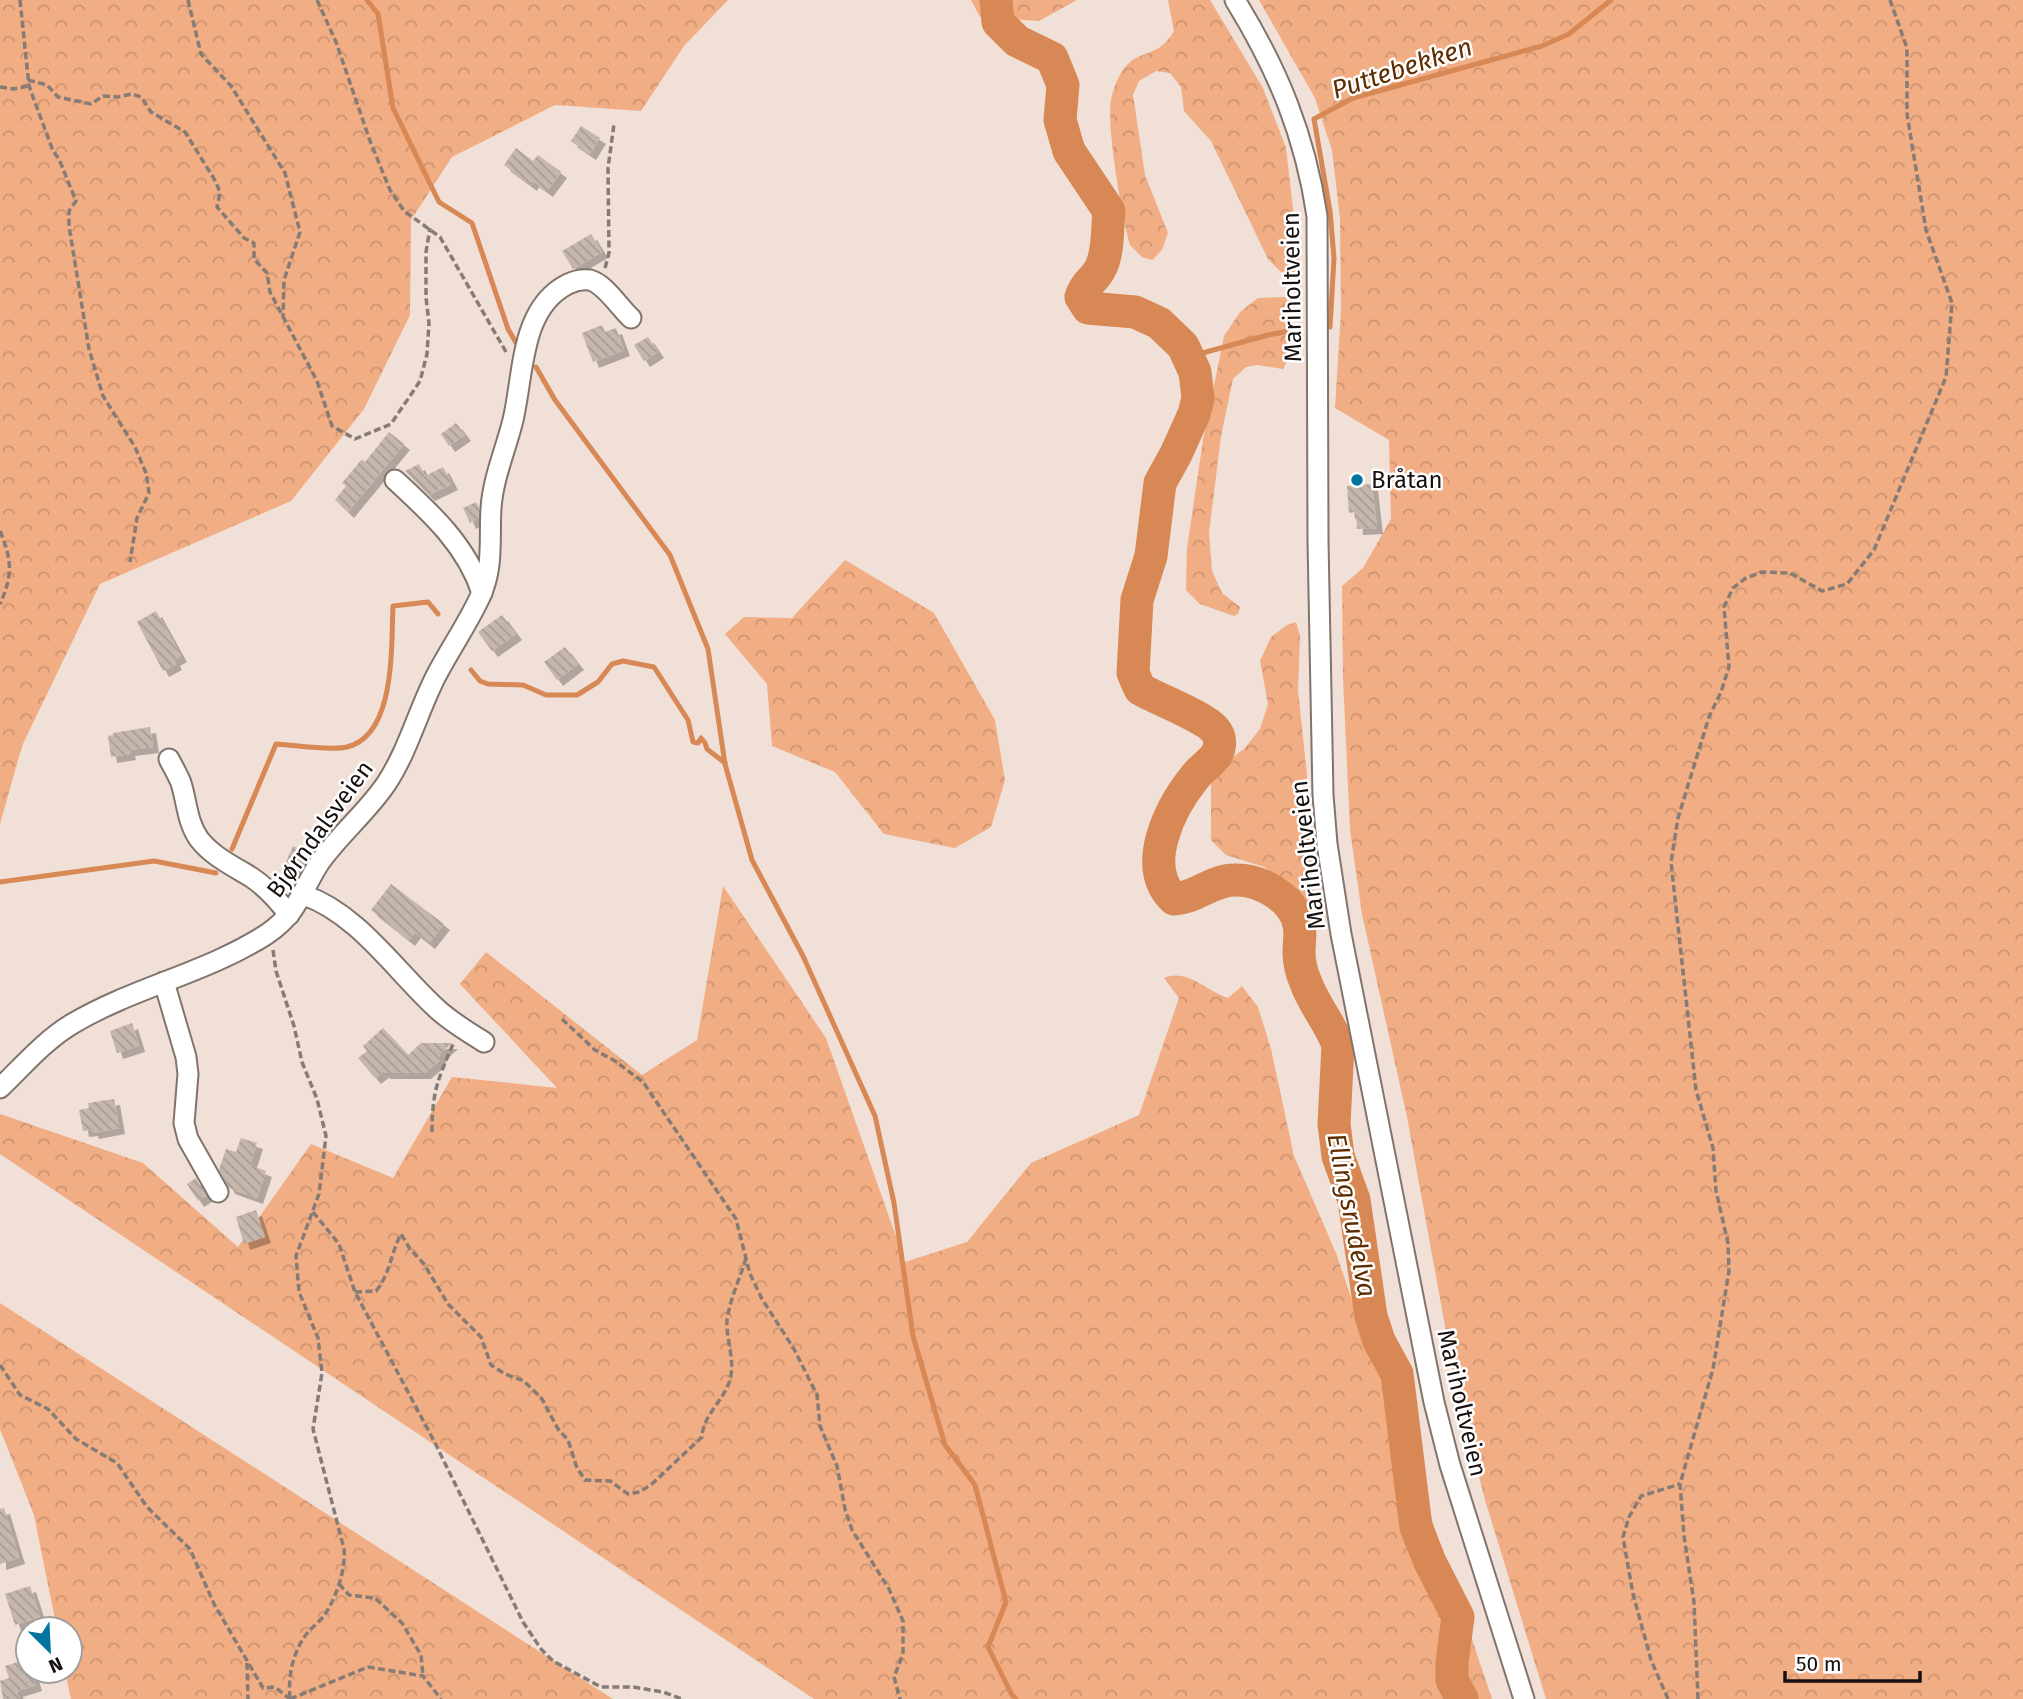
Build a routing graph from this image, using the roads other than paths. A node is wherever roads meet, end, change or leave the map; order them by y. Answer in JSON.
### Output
{"nodes":[{"id":1,"x":1235,"y":0,"type":"edge"},
{"id":2,"x":631,"y":318,"type":"dead end"},
{"id":3,"x":395,"y":480,"type":"dead end"},
{"id":4,"x":482,"y":593,"type":"junction"},
{"id":5,"x":169,"y":759,"type":"dead end"},
{"id":6,"x":304,"y":895,"type":"junction"},
{"id":7,"x":289,"y":915,"type":"junction"},
{"id":8,"x":164,"y":982,"type":"junction"},
{"id":9,"x":484,"y":1042,"type":"dead end"},
{"id":10,"x":0,"y":1088,"type":"edge"},
{"id":11,"x":218,"y":1192,"type":"dead end"},
{"id":12,"x":1524,"y":1699,"type":"edge"}],
"edges":[{"from":1,"to":12,"type":"street","name":"Mariholtveien"},
{"from":2,"to":4,"type":"street","name":"Bjørndalsveien"},
{"from":3,"to":4,"type":"street"},
{"from":4,"to":6,"type":"street","name":"Bjørndalsveien"},
{"from":5,"to":7,"type":"street"},
{"from":6,"to":7,"type":"street","name":"Bjørndalsveien"},
{"from":6,"to":9,"type":"street"},
{"from":7,"to":8,"type":"street","name":"Bjørndalsveien"},
{"from":8,"to":10,"type":"street","name":"Bjørndalsveien"},
{"from":8,"to":11,"type":"street"}]}
